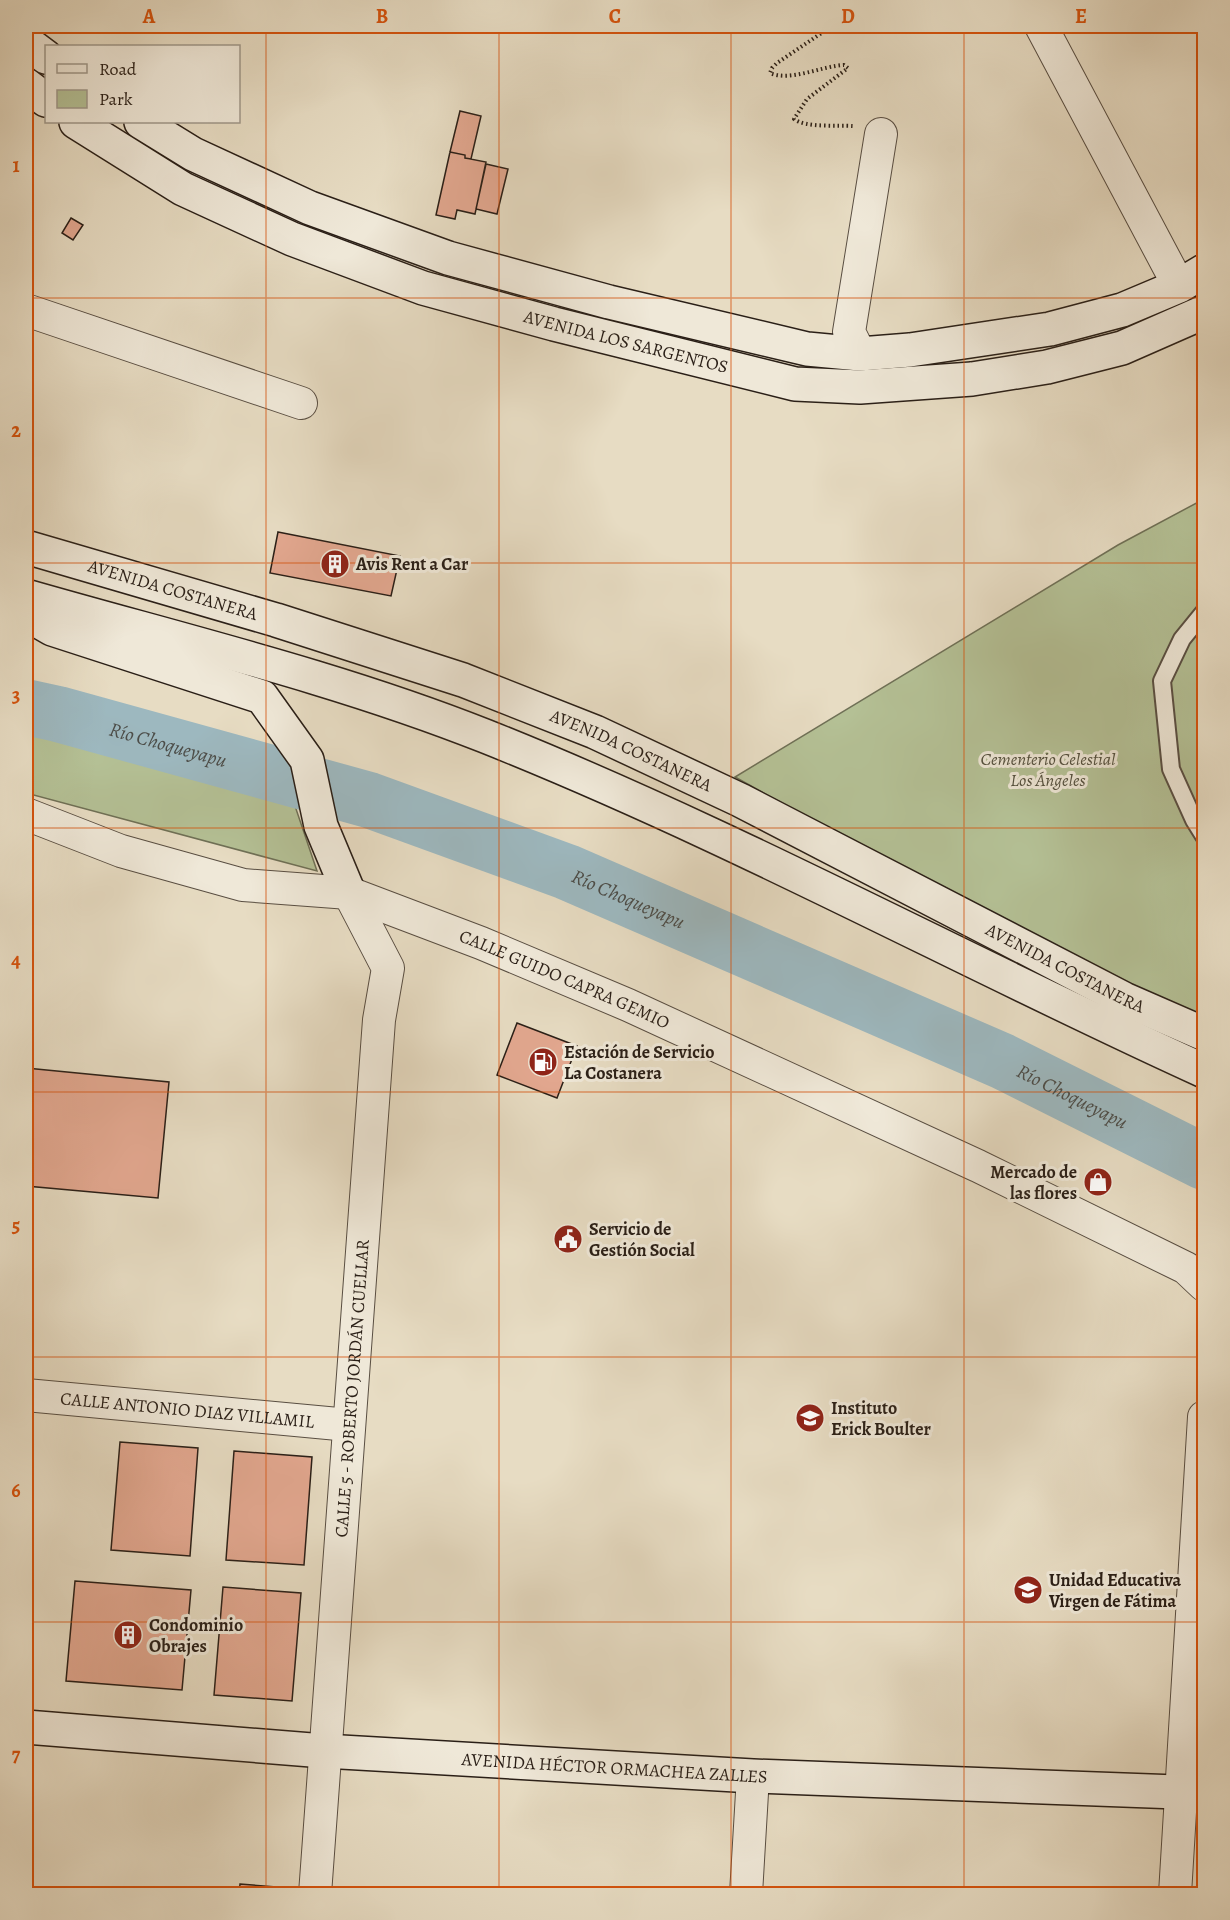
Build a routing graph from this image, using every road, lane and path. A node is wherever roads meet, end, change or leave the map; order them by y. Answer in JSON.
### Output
{"nodes":[{"id":1,"x":776,"y":26,"type":"edge"},
{"id":2,"x":795,"y":26,"type":"edge"},
{"id":3,"x":832,"y":26,"type":"edge"},
{"id":4,"x":1041,"y":26,"type":"edge"},
{"id":5,"x":26,"y":42,"type":"edge"},
{"id":6,"x":45,"y":56,"type":"edge"},
{"id":7,"x":26,"y":85,"type":"edge"},
{"id":8,"x":45,"y":99,"type":"edge"},
{"id":9,"x":78,"y":123,"type":"edge"},
{"id":10,"x":143,"y":123,"type":"edge"},
{"id":11,"x":881,"y":134,"type":"joint"},
{"id":12,"x":1192,"y":278,"type":"edge"},
{"id":13,"x":26,"y":310,"type":"edge"},
{"id":14,"x":1199,"y":315,"type":"edge"},
{"id":15,"x":860,"y":354,"type":"junction"},
{"id":16,"x":860,"y":387,"type":"junction"},
{"id":17,"x":301,"y":403,"type":"dead end"},
{"id":18,"x":26,"y":547,"type":"edge"},
{"id":19,"x":26,"y":596,"type":"edge"},
{"id":20,"x":1204,"y":612,"type":"edge"},
{"id":21,"x":26,"y":614,"type":"edge"},
{"id":22,"x":26,"y":814,"type":"edge"},
{"id":23,"x":1204,"y":836,"type":"edge"},
{"id":24,"x":349,"y":892,"type":"junction"},
{"id":25,"x":1204,"y":1034,"type":"edge"},
{"id":26,"x":1204,"y":1071,"type":"edge"},
{"id":27,"x":1204,"y":1285,"type":"edge"},
{"id":28,"x":26,"y":1395,"type":"edge"},
{"id":29,"x":1204,"y":1417,"type":"edge"},
{"id":30,"x":1204,"y":1422,"type":"edge"},
{"id":31,"x":349,"y":1425,"type":"junction"},
{"id":32,"x":26,"y":1727,"type":"edge"},
{"id":33,"x":324,"y":1751,"type":"junction"},
{"id":34,"x":753,"y":1776,"type":"junction"},
{"id":35,"x":1194,"y":1792,"type":"edge"},
{"id":36,"x":315,"y":1894,"type":"edge"},
{"id":37,"x":746,"y":1894,"type":"edge"},
{"id":38,"x":1175,"y":1894,"type":"edge"}],
"edges":[{"from":1,"to":2,"type":"path"},
{"from":3,"to":11,"type":"path"},
{"from":4,"to":12,"type":"street"},
{"from":5,"to":6,"type":"main road"},
{"from":7,"to":8,"type":"main road"},
{"from":9,"to":16,"type":"main road","name":"AVENIDA LOS SARGENTOS"},
{"from":10,"to":15,"type":"main road","name":"AVENIDA LOS SARGENTOS"},
{"from":11,"to":15,"type":"street"},
{"from":12,"to":14,"type":"main road"},
{"from":12,"to":15,"type":"main road","name":"AVENIDA LOS SARGENTOS"},
{"from":13,"to":17,"type":"street"},
{"from":14,"to":16,"type":"main road","name":"AVENIDA LOS SARGENTOS"},
{"from":15,"to":16,"type":"main road"},
{"from":18,"to":25,"type":"main road","name":"AVENIDA COSTANERA"},
{"from":19,"to":26,"type":"main road","name":"AVENIDA COSTANERA"},
{"from":20,"to":23,"type":"lane"},
{"from":21,"to":24,"type":"main road"},
{"from":22,"to":24,"type":"street","name":"CALLE GUIDO CAPRA GEMIO"},
{"from":24,"to":27,"type":"street","name":"CALLE GUIDO CAPRA GEMIO"},
{"from":24,"to":31,"type":"street","name":"CALLE 5 - ROBERTO JORDÁN CUELLAR"},
{"from":28,"to":31,"type":"street","name":"CALLE ANTONIO DIAZ VILLAMIL"},
{"from":29,"to":30,"type":"street"},
{"from":30,"to":35,"type":"street"},
{"from":31,"to":33,"type":"street","name":"CALLE 5 - ROBERTO JORDÁN CUELLAR"},
{"from":32,"to":33,"type":"main road","name":"AVENIDA HÉCTOR ORMACHEA ZALLES"},
{"from":33,"to":34,"type":"main road","name":"AVENIDA HÉCTOR ORMACHEA ZALLES"},
{"from":33,"to":36,"type":"street","name":"CALLE 5 - ROBERTO JORDÁN CUELLAR"},
{"from":34,"to":35,"type":"main road","name":"AVENIDA HÉCTOR ORMACHEA ZALLES"},
{"from":34,"to":37,"type":"street"},
{"from":35,"to":38,"type":"street"}]}
